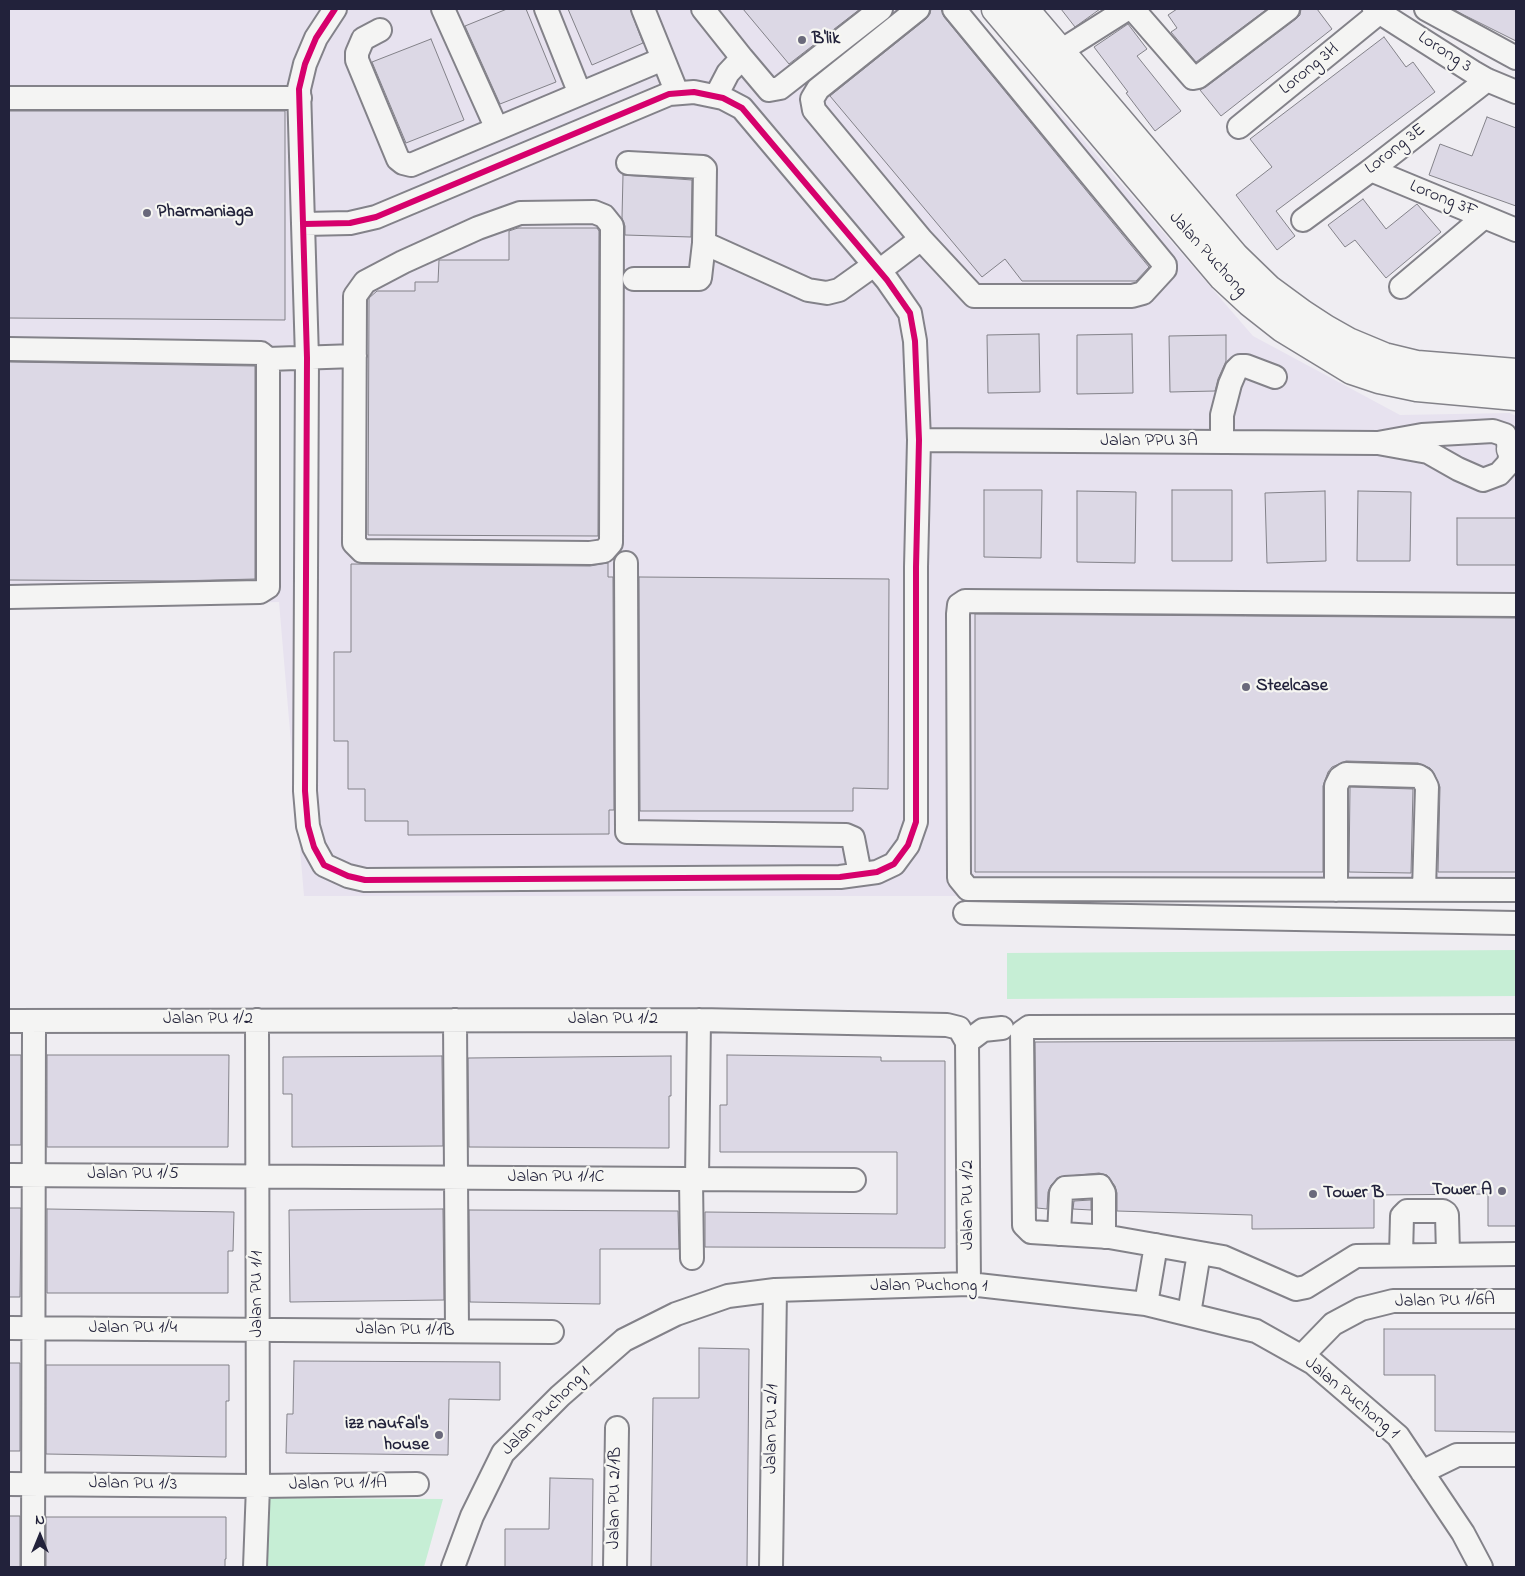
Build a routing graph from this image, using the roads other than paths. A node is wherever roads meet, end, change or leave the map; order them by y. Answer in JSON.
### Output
{"nodes":[{"id":1,"x":443,"y":9,"type":"edge"},
{"id":2,"x":546,"y":9,"type":"edge"},
{"id":3,"x":643,"y":9,"type":"edge"},
{"id":4,"x":703,"y":9,"type":"edge"},
{"id":5,"x":881,"y":9,"type":"edge"},
{"id":6,"x":918,"y":9,"type":"edge"},
{"id":7,"x":954,"y":9,"type":"edge"},
{"id":8,"x":996,"y":9,"type":"edge"},
{"id":9,"x":1024,"y":9,"type":"edge"},
{"id":10,"x":1127,"y":9,"type":"edge"},
{"id":11,"x":1133,"y":9,"type":"edge"},
{"id":12,"x":1288,"y":9,"type":"edge"},
{"id":13,"x":1426,"y":9,"type":"edge"},
{"id":14,"x":1377,"y":11,"type":"edge"},
{"id":15,"x":326,"y":13,"type":"edge"},
{"id":16,"x":380,"y":30,"type":"dead end"},
{"id":17,"x":1059,"y":52,"type":"junction"},
{"id":18,"x":742,"y":58,"type":"junction"},
{"id":19,"x":1516,"y":58,"type":"edge"},
{"id":20,"x":663,"y":59,"type":"junction"},
{"id":21,"x":1487,"y":80,"type":"junction"},
{"id":22,"x":1516,"y":92,"type":"edge"},
{"id":23,"x":580,"y":94,"type":"junction"},
{"id":24,"x":677,"y":94,"type":"junction"},
{"id":25,"x":716,"y":96,"type":"junction"},
{"id":26,"x":9,"y":98,"type":"edge"},
{"id":27,"x":300,"y":98,"type":"junction"},
{"id":28,"x":1239,"y":127,"type":"dead end"},
{"id":29,"x":497,"y":129,"type":"junction"},
{"id":30,"x":628,"y":163,"type":"dead end"},
{"id":31,"x":1371,"y":170,"type":"junction"},
{"id":32,"x":1484,"y":217,"type":"junction"},
{"id":33,"x":1303,"y":220,"type":"dead end"},
{"id":34,"x":304,"y":224,"type":"junction"},
{"id":35,"x":1516,"y":230,"type":"edge"},
{"id":36,"x":920,"y":239,"type":"junction"},
{"id":37,"x":704,"y":243,"type":"junction"},
{"id":38,"x":877,"y":268,"type":"junction"},
{"id":39,"x":634,"y":278,"type":"dead end"},
{"id":40,"x":1401,"y":287,"type":"dead end"},
{"id":41,"x":9,"y":348,"type":"edge"},
{"id":42,"x":355,"y":356,"type":"junction"},
{"id":43,"x":307,"y":358,"type":"junction"},
{"id":44,"x":268,"y":359,"type":"junction"},
{"id":45,"x":1516,"y":373,"type":"edge"},
{"id":46,"x":1276,"y":377,"type":"dead end"},
{"id":47,"x":1516,"y":396,"type":"edge"},
{"id":48,"x":919,"y":440,"type":"junction"},
{"id":49,"x":1222,"y":442,"type":"junction"},
{"id":50,"x":1378,"y":443,"type":"junction"},
{"id":51,"x":1514,"y":449,"type":"edge"},
{"id":52,"x":626,"y":563,"type":"dead end"},
{"id":53,"x":9,"y":596,"type":"edge"},
{"id":54,"x":1516,"y":605,"type":"edge"},
{"id":55,"x":860,"y":874,"type":"junction"},
{"id":56,"x":1336,"y":890,"type":"junction"},
{"id":57,"x":1424,"y":890,"type":"junction"},
{"id":58,"x":1516,"y":890,"type":"edge"},
{"id":59,"x":965,"y":913,"type":"dead end"},
{"id":60,"x":1516,"y":923,"type":"edge"},
{"id":61,"x":256,"y":1020,"type":"junction"},
{"id":62,"x":455,"y":1020,"type":"junction"},
{"id":63,"x":699,"y":1020,"type":"junction"},
{"id":64,"x":9,"y":1021,"type":"edge"},
{"id":65,"x":34,"y":1021,"type":"junction"},
{"id":66,"x":1516,"y":1026,"type":"edge"},
{"id":67,"x":1002,"y":1028,"type":"dead end"},
{"id":68,"x":967,"y":1042,"type":"junction"},
{"id":69,"x":9,"y":1175,"type":"edge"},
{"id":70,"x":34,"y":1175,"type":"junction"},
{"id":71,"x":257,"y":1176,"type":"junction"},
{"id":72,"x":456,"y":1177,"type":"junction"},
{"id":73,"x":694,"y":1179,"type":"junction"},
{"id":74,"x":854,"y":1180,"type":"dead end"},
{"id":75,"x":1060,"y":1234,"type":"junction"},
{"id":76,"x":1104,"y":1237,"type":"junction"},
{"id":77,"x":1156,"y":1245,"type":"junction"},
{"id":78,"x":1199,"y":1253,"type":"junction"},
{"id":79,"x":1448,"y":1254,"type":"junction"},
{"id":80,"x":1516,"y":1254,"type":"edge"},
{"id":81,"x":1401,"y":1255,"type":"junction"},
{"id":82,"x":692,"y":1258,"type":"dead end"},
{"id":83,"x":969,"y":1284,"type":"junction"},
{"id":84,"x":774,"y":1290,"type":"junction"},
{"id":85,"x":1516,"y":1302,"type":"edge"},
{"id":86,"x":1146,"y":1304,"type":"junction"},
{"id":87,"x":1189,"y":1314,"type":"junction"},
{"id":88,"x":9,"y":1328,"type":"edge"},
{"id":89,"x":33,"y":1328,"type":"junction"},
{"id":90,"x":258,"y":1329,"type":"junction"},
{"id":91,"x":457,"y":1331,"type":"junction"},
{"id":92,"x":552,"y":1332,"type":"dead end"},
{"id":93,"x":1302,"y":1356,"type":"junction"},
{"id":94,"x":617,"y":1428,"type":"dead end"},
{"id":95,"x":1516,"y":1455,"type":"edge"},
{"id":96,"x":1422,"y":1472,"type":"junction"},
{"id":97,"x":9,"y":1484,"type":"edge"},
{"id":98,"x":33,"y":1484,"type":"junction"},
{"id":99,"x":417,"y":1484,"type":"dead end"},
{"id":100,"x":258,"y":1486,"type":"junction"},
{"id":101,"x":32,"y":1567,"type":"edge"},
{"id":102,"x":255,"y":1567,"type":"edge"},
{"id":103,"x":453,"y":1567,"type":"edge"},
{"id":104,"x":615,"y":1567,"type":"edge"},
{"id":105,"x":771,"y":1567,"type":"edge"},
{"id":106,"x":1481,"y":1567,"type":"edge"}],
"edges":[{"from":1,"to":29,"type":"street"},
{"from":2,"to":23,"type":"street"},
{"from":3,"to":20,"type":"street"},
{"from":4,"to":18,"type":"street"},
{"from":5,"to":18,"type":"street"},
{"from":6,"to":36,"type":"street"},
{"from":7,"to":36,"type":"street"},
{"from":8,"to":47,"type":"main road","name":"Jalan Puchong"},
{"from":9,"to":17,"type":"main road","name":"Jalan Puchong"},
{"from":10,"to":17,"type":"street"},
{"from":11,"to":12,"type":"street"},
{"from":13,"to":19,"type":"street"},
{"from":14,"to":21,"type":"street","name":"Lorong 3"},
{"from":14,"to":28,"type":"street","name":"Lorong 3H"},
{"from":15,"to":27,"type":"street"},
{"from":16,"to":29,"type":"street"},
{"from":17,"to":45,"type":"main road","name":"Jalan Puchong"},
{"from":18,"to":25,"type":"street"},
{"from":20,"to":23,"type":"street"},
{"from":20,"to":24,"type":"street"},
{"from":21,"to":22,"type":"street","name":"Lorong 3"},
{"from":21,"to":31,"type":"street","name":"Lorong 3E"},
{"from":23,"to":29,"type":"street"},
{"from":24,"to":25,"type":"street"},
{"from":24,"to":34,"type":"street"},
{"from":25,"to":38,"type":"street"},
{"from":26,"to":27,"type":"street"},
{"from":27,"to":34,"type":"street"},
{"from":30,"to":37,"type":"street"},
{"from":31,"to":32,"type":"street","name":"Lorong 3F"},
{"from":31,"to":33,"type":"street","name":"Lorong 3E"},
{"from":32,"to":35,"type":"street","name":"Lorong 3F"},
{"from":32,"to":40,"type":"street"},
{"from":34,"to":43,"type":"street"},
{"from":36,"to":38,"type":"street"},
{"from":37,"to":38,"type":"street"},
{"from":37,"to":39,"type":"street"},
{"from":38,"to":48,"type":"street"},
{"from":41,"to":44,"type":"street"},
{"from":42,"to":42,"type":"street"},
{"from":42,"to":43,"type":"street"},
{"from":43,"to":44,"type":"street"},
{"from":43,"to":55,"type":"street"},
{"from":44,"to":53,"type":"street"},
{"from":46,"to":49,"type":"street"},
{"from":48,"to":49,"type":"street","name":"Jalan PPU 3A"},
{"from":48,"to":55,"type":"street"},
{"from":49,"to":50,"type":"street","name":"Jalan PPU 3A"},
{"from":50,"to":51,"type":"street","name":"Jalan PPU 3A"},
{"from":50,"to":51,"type":"street","name":"Jalan PPU 3A"},
{"from":52,"to":55,"type":"street"},
{"from":54,"to":56,"type":"street"},
{"from":56,"to":57,"type":"street"},
{"from":56,"to":57,"type":"street"},
{"from":57,"to":58,"type":"street"},
{"from":59,"to":60,"type":"street"},
{"from":61,"to":62,"type":"street","name":"Jalan PU 1/2"},
{"from":61,"to":65,"type":"street","name":"Jalan PU 1/2"},
{"from":61,"to":71,"type":"street","name":"Jalan PU 1/1"},
{"from":62,"to":63,"type":"street","name":"Jalan PU 1/2"},
{"from":62,"to":72,"type":"street"},
{"from":63,"to":68,"type":"street","name":"Jalan PU 1/2"},
{"from":63,"to":73,"type":"street"},
{"from":64,"to":65,"type":"street","name":"Jalan PU 1/2"},
{"from":65,"to":70,"type":"street"},
{"from":66,"to":75,"type":"street"},
{"from":67,"to":68,"type":"street"},
{"from":68,"to":83,"type":"street","name":"Jalan PU 1/2"},
{"from":69,"to":70,"type":"street","name":"Jalan PU 1/5"},
{"from":70,"to":71,"type":"street","name":"Jalan PU 1/5"},
{"from":70,"to":89,"type":"street"},
{"from":71,"to":72,"type":"street","name":"Jalan PU 1/1C"},
{"from":71,"to":90,"type":"street","name":"Jalan PU 1/1"},
{"from":72,"to":73,"type":"street","name":"Jalan PU 1/1C"},
{"from":72,"to":91,"type":"street"},
{"from":73,"to":74,"type":"street","name":"Jalan PU 1/1C"},
{"from":73,"to":82,"type":"street"},
{"from":75,"to":76,"type":"street"},
{"from":75,"to":76,"type":"street"},
{"from":76,"to":77,"type":"street"},
{"from":77,"to":78,"type":"street"},
{"from":77,"to":86,"type":"street"},
{"from":78,"to":81,"type":"street"},
{"from":78,"to":87,"type":"street"},
{"from":79,"to":80,"type":"street"},
{"from":79,"to":81,"type":"street"},
{"from":79,"to":81,"type":"street"},
{"from":83,"to":84,"type":"street","name":"Jalan Puchong 1"},
{"from":83,"to":86,"type":"street","name":"Jalan Puchong 1"},
{"from":84,"to":103,"type":"street","name":"Jalan Puchong 1"},
{"from":84,"to":105,"type":"street","name":"Jalan PU 2/1"},
{"from":85,"to":93,"type":"street","name":"Jalan PU 1/6A"},
{"from":86,"to":87,"type":"street","name":"Jalan Puchong 1"},
{"from":87,"to":93,"type":"street","name":"Jalan Puchong 1"},
{"from":88,"to":89,"type":"street","name":"Jalan PU 1/4"},
{"from":89,"to":90,"type":"street","name":"Jalan PU 1/4"},
{"from":89,"to":98,"type":"street"},
{"from":90,"to":91,"type":"street","name":"Jalan PU 1/1B"},
{"from":90,"to":100,"type":"street","name":"Jalan PU 1/1"},
{"from":91,"to":92,"type":"street","name":"Jalan PU 1/1B"},
{"from":93,"to":96,"type":"street","name":"Jalan Puchong 1"},
{"from":94,"to":104,"type":"street","name":"Jalan PU 2/1B"},
{"from":95,"to":96,"type":"street"},
{"from":96,"to":106,"type":"street","name":"Jalan Puchong 1"},
{"from":97,"to":98,"type":"street","name":"Jalan PU 1/3"},
{"from":98,"to":100,"type":"street","name":"Jalan PU 1/3"},
{"from":98,"to":101,"type":"street"},
{"from":99,"to":100,"type":"street","name":"Jalan PU 1/1A"},
{"from":100,"to":102,"type":"street","name":"Jalan PU 1/1"}]}
